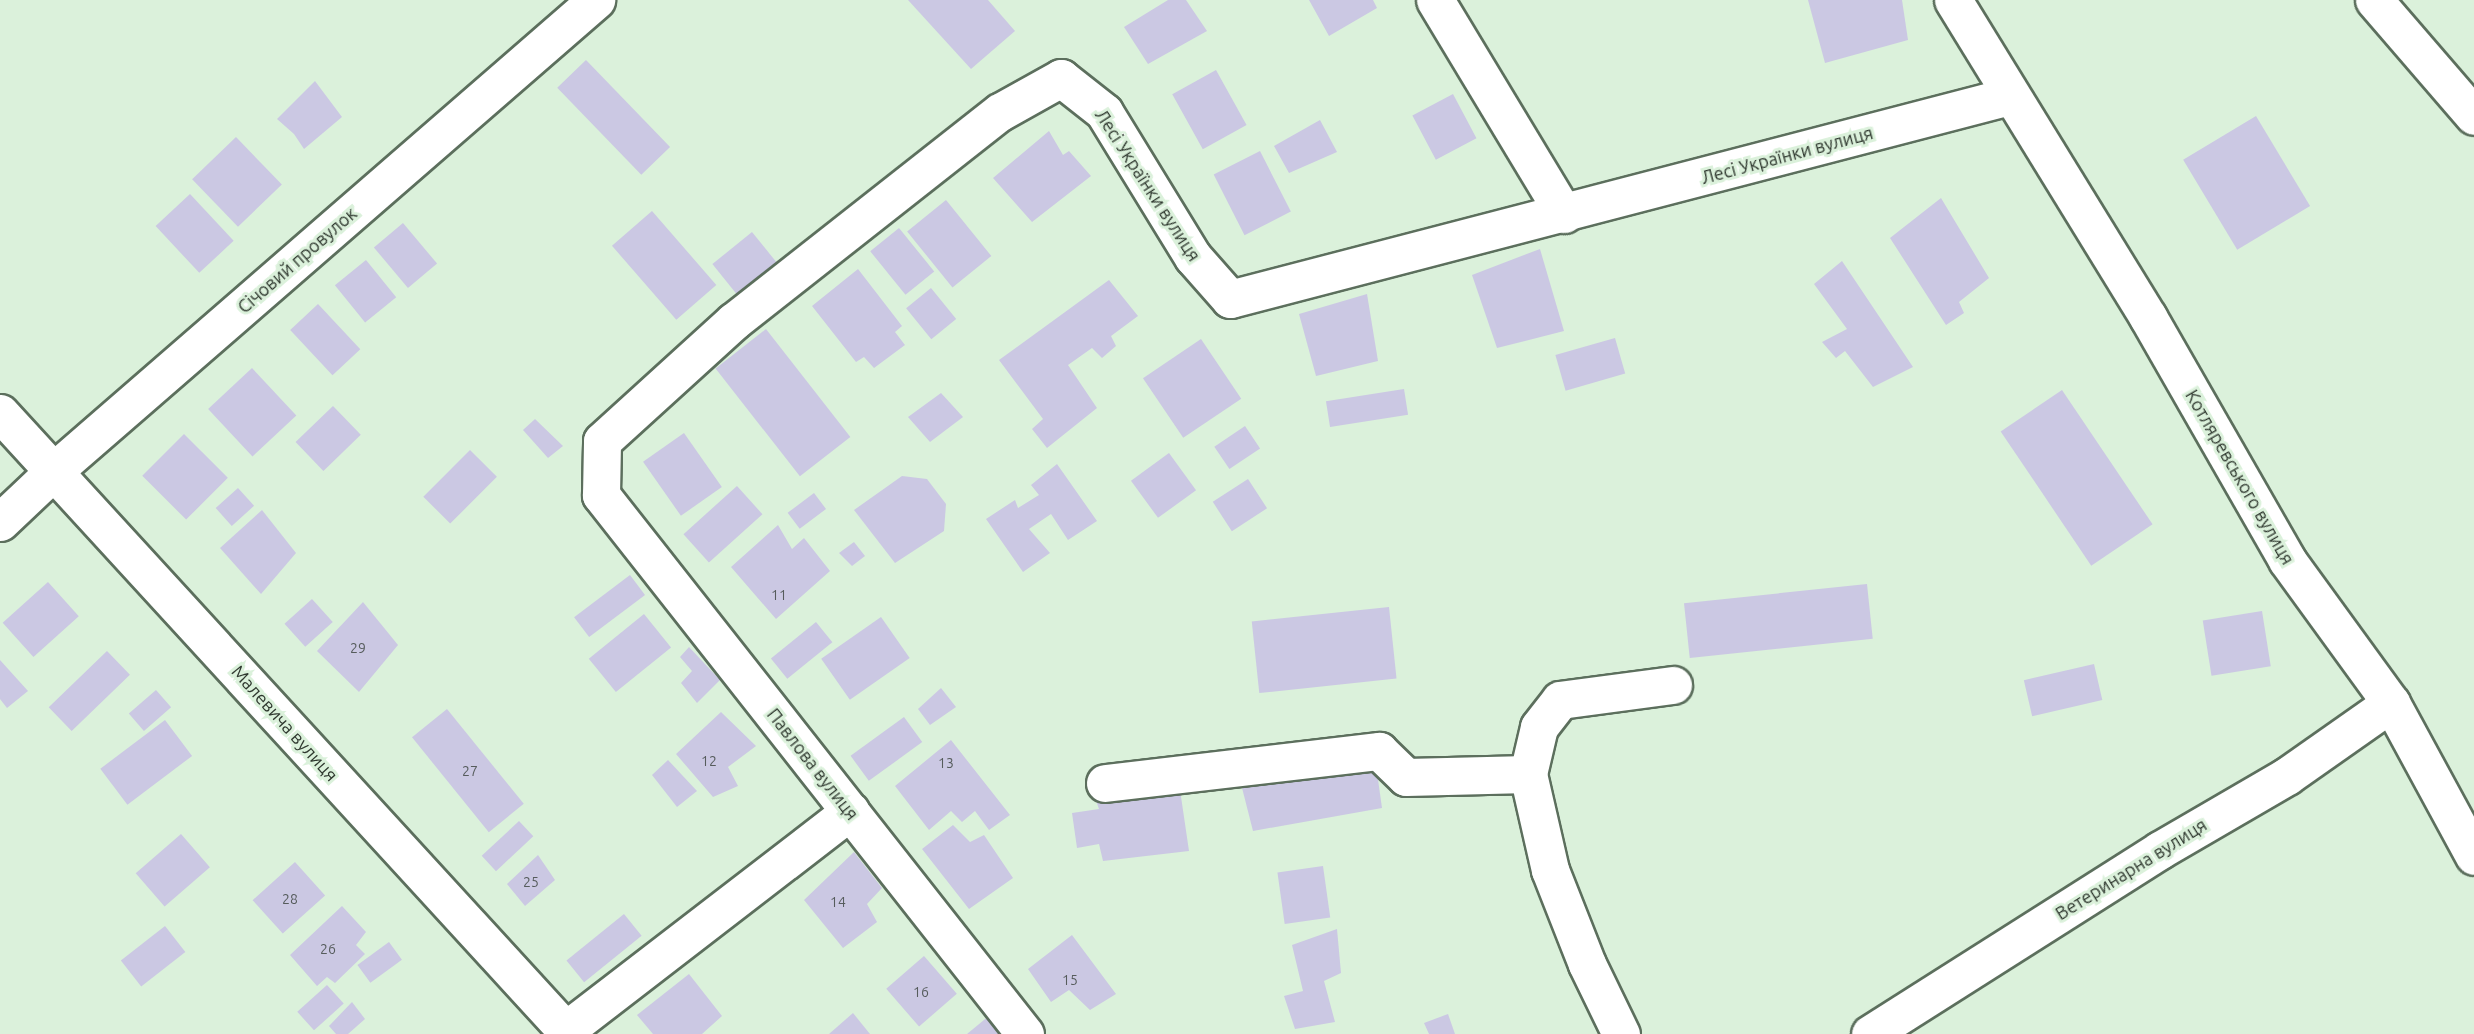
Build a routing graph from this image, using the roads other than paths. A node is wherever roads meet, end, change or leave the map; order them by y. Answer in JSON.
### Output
{"nodes":[{"id":1,"x":596,"y":0,"type":"edge"},
{"id":2,"x":1435,"y":0,"type":"edge"},
{"id":3,"x":1953,"y":0,"type":"edge"},
{"id":4,"x":2374,"y":0,"type":"edge"},
{"id":5,"x":2010,"y":96,"type":"junction"},
{"id":6,"x":2474,"y":116,"type":"edge"},
{"id":7,"x":1564,"y":214,"type":"junction"},
{"id":8,"x":0,"y":413,"type":"edge"},
{"id":9,"x":55,"y":470,"type":"junction"},
{"id":10,"x":601,"y":495,"type":"joint"},
{"id":11,"x":0,"y":522,"type":"edge"},
{"id":12,"x":1673,"y":685,"type":"dead end"},
{"id":13,"x":2391,"y":703,"type":"junction"},
{"id":14,"x":1528,"y":774,"type":"junction"},
{"id":15,"x":1105,"y":783,"type":"dead end"},
{"id":16,"x":850,"y":811,"type":"junction"},
{"id":17,"x":2474,"y":856,"type":"edge"},
{"id":18,"x":567,"y":1032,"type":"edge"},
{"id":19,"x":1025,"y":1034,"type":"edge"},
{"id":20,"x":1621,"y":1034,"type":"edge"},
{"id":21,"x":1870,"y":1034,"type":"edge"}],
"edges":[{"from":1,"to":9,"type":"street","name":"Січовий провулок"},
{"from":2,"to":7,"type":"street"},
{"from":3,"to":5,"type":"street","name":"Котляревського вулиця"},
{"from":4,"to":6,"type":"street"},
{"from":5,"to":7,"type":"street","name":"Лесі Українки вулиця"},
{"from":5,"to":13,"type":"street","name":"Котляревського вулиця"},
{"from":7,"to":10,"type":"street","name":"Лесі Українки вулиця"},
{"from":8,"to":9,"type":"street","name":"Малевича вулиця"},
{"from":9,"to":11,"type":"street","name":"Січовий провулок"},
{"from":9,"to":18,"type":"street","name":"Малевича вулиця"},
{"from":10,"to":16,"type":"street","name":"Павлова вулиця"},
{"from":12,"to":14,"type":"street"},
{"from":13,"to":17,"type":"street","name":"Котляревського вулиця"},
{"from":13,"to":21,"type":"street","name":"Ветеринарна вулиця"},
{"from":14,"to":15,"type":"street"},
{"from":14,"to":20,"type":"street"},
{"from":16,"to":18,"type":"street"},
{"from":16,"to":19,"type":"street","name":"Павлова вулиця"}]}
